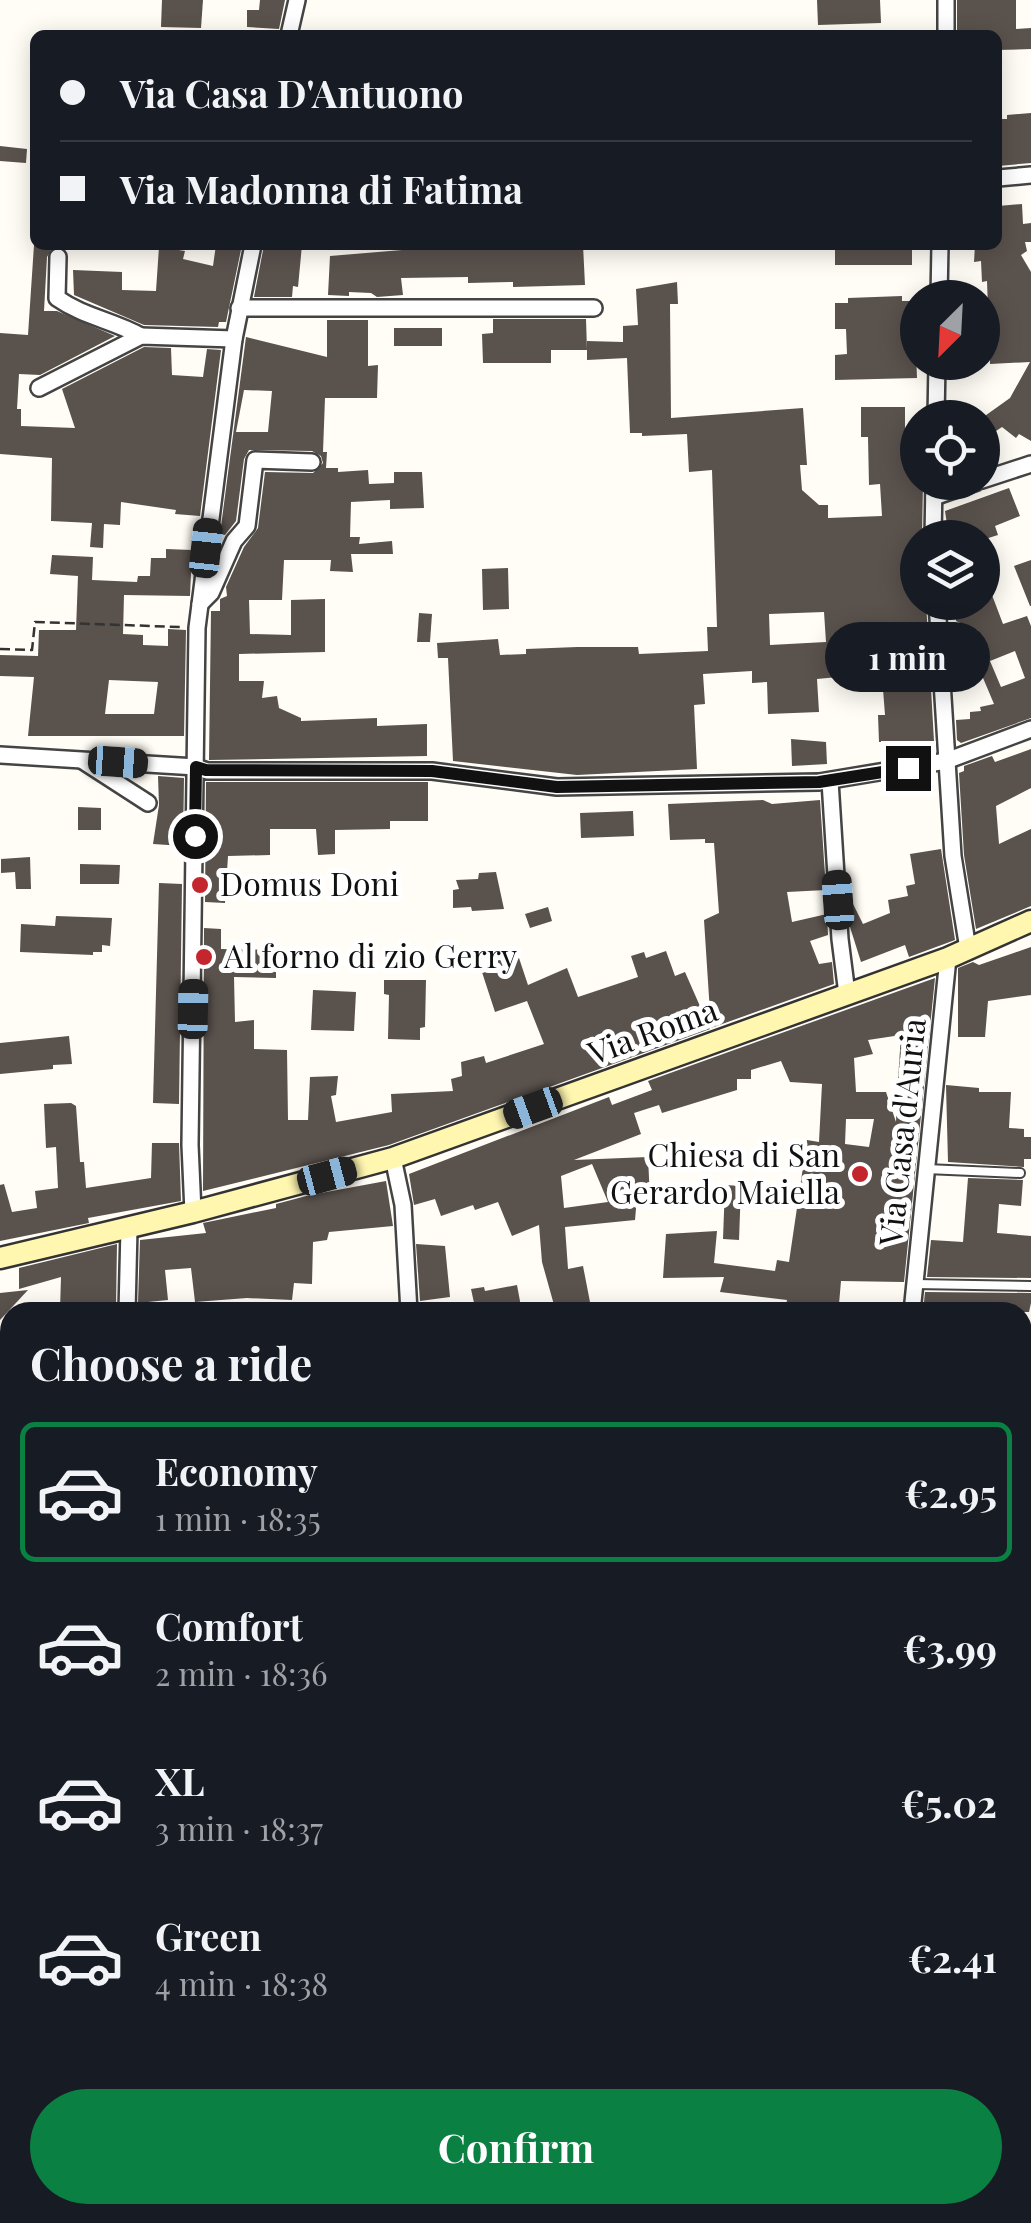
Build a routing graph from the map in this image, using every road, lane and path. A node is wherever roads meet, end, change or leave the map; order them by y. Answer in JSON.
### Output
{"nodes":[{"id":1,"x":297,"y":0,"type":"edge"},
{"id":2,"x":946,"y":0,"type":"edge"},
{"id":3,"x":290,"y":30,"type":"edge"},
{"id":4,"x":946,"y":30,"type":"edge"},
{"id":5,"x":1031,"y":175,"type":"edge"},
{"id":6,"x":1002,"y":178,"type":"edge"},
{"id":7,"x":252,"y":250,"type":"edge"},
{"id":8,"x":940,"y":250,"type":"edge"},
{"id":9,"x":58,"y":257,"type":"dead end"},
{"id":10,"x":939,"y":280,"type":"edge"},
{"id":11,"x":240,"y":308,"type":"junction"},
{"id":12,"x":594,"y":308,"type":"dead end"},
{"id":13,"x":140,"y":336,"type":"junction"},
{"id":14,"x":234,"y":339,"type":"junction"},
{"id":15,"x":39,"y":388,"type":"dead end"},
{"id":16,"x":312,"y":462,"type":"dead end"},
{"id":17,"x":1031,"y":464,"type":"edge"},
{"id":18,"x":1000,"y":475,"type":"edge"},
{"id":19,"x":200,"y":604,"type":"junction"},
{"id":20,"x":938,"y":620,"type":"edge"},
{"id":21,"x":197,"y":628,"type":"junction"},
{"id":22,"x":0,"y":649,"type":"edge"},
{"id":23,"x":1031,"y":729,"type":"edge"},
{"id":24,"x":0,"y":755,"type":"edge"},
{"id":25,"x":80,"y":759,"type":"junction"},
{"id":26,"x":946,"y":761,"type":"junction"},
{"id":27,"x":196,"y":767,"type":"junction"},
{"id":28,"x":830,"y":781,"type":"junction"},
{"id":29,"x":148,"y":802,"type":"dead end"},
{"id":30,"x":1031,"y":921,"type":"edge"},
{"id":31,"x":958,"y":954,"type":"junction"},
{"id":32,"x":847,"y":994,"type":"junction"},
{"id":33,"x":394,"y":1158,"type":"junction"},
{"id":34,"x":926,"y":1169,"type":"junction"},
{"id":35,"x":1020,"y":1173,"type":"dead end"},
{"id":36,"x":194,"y":1212,"type":"junction"},
{"id":37,"x":129,"y":1228,"type":"junction"},
{"id":38,"x":0,"y":1258,"type":"edge"},
{"id":39,"x":915,"y":1284,"type":"junction"},
{"id":40,"x":1031,"y":1286,"type":"edge"},
{"id":41,"x":127,"y":1302,"type":"edge"},
{"id":42,"x":409,"y":1302,"type":"edge"},
{"id":43,"x":913,"y":1302,"type":"edge"}],
"edges":[{"from":1,"to":3,"type":"street"},
{"from":2,"to":4,"type":"street"},
{"from":5,"to":6,"type":"street"},
{"from":7,"to":11,"type":"street"},
{"from":8,"to":10,"type":"street"},
{"from":9,"to":13,"type":"street"},
{"from":11,"to":12,"type":"street"},
{"from":11,"to":14,"type":"street"},
{"from":13,"to":14,"type":"street"},
{"from":13,"to":15,"type":"street"},
{"from":14,"to":19,"type":"street"},
{"from":16,"to":19,"type":"street"},
{"from":17,"to":18,"type":"street"},
{"from":19,"to":21,"type":"street"},
{"from":20,"to":26,"type":"street","name":"Via Casa d'Auria"},
{"from":21,"to":22,"type":"path"},
{"from":21,"to":27,"type":"street"},
{"from":23,"to":26,"type":"street"},
{"from":24,"to":25,"type":"street"},
{"from":25,"to":27,"type":"street"},
{"from":25,"to":29,"type":"street"},
{"from":26,"to":28,"type":"street"},
{"from":26,"to":31,"type":"street","name":"Via Casa d'Auria"},
{"from":27,"to":28,"type":"street"},
{"from":27,"to":36,"type":"street"},
{"from":28,"to":32,"type":"street"},
{"from":30,"to":31,"type":"main road","name":"Via Roma"},
{"from":31,"to":32,"type":"main road","name":"Via Roma"},
{"from":31,"to":34,"type":"street","name":"Via Casa d'Auria"},
{"from":32,"to":33,"type":"main road","name":"Via Roma"},
{"from":33,"to":36,"type":"main road","name":"Via Roma"},
{"from":33,"to":42,"type":"street"},
{"from":34,"to":35,"type":"lane"},
{"from":34,"to":39,"type":"street","name":"Via Casa d'Auria"},
{"from":36,"to":37,"type":"main road","name":"Via Roma"},
{"from":37,"to":38,"type":"main road","name":"Via Roma"},
{"from":37,"to":41,"type":"street"},
{"from":39,"to":40,"type":"lane"},
{"from":39,"to":43,"type":"street","name":"Via Casa d'Auria"}]}
